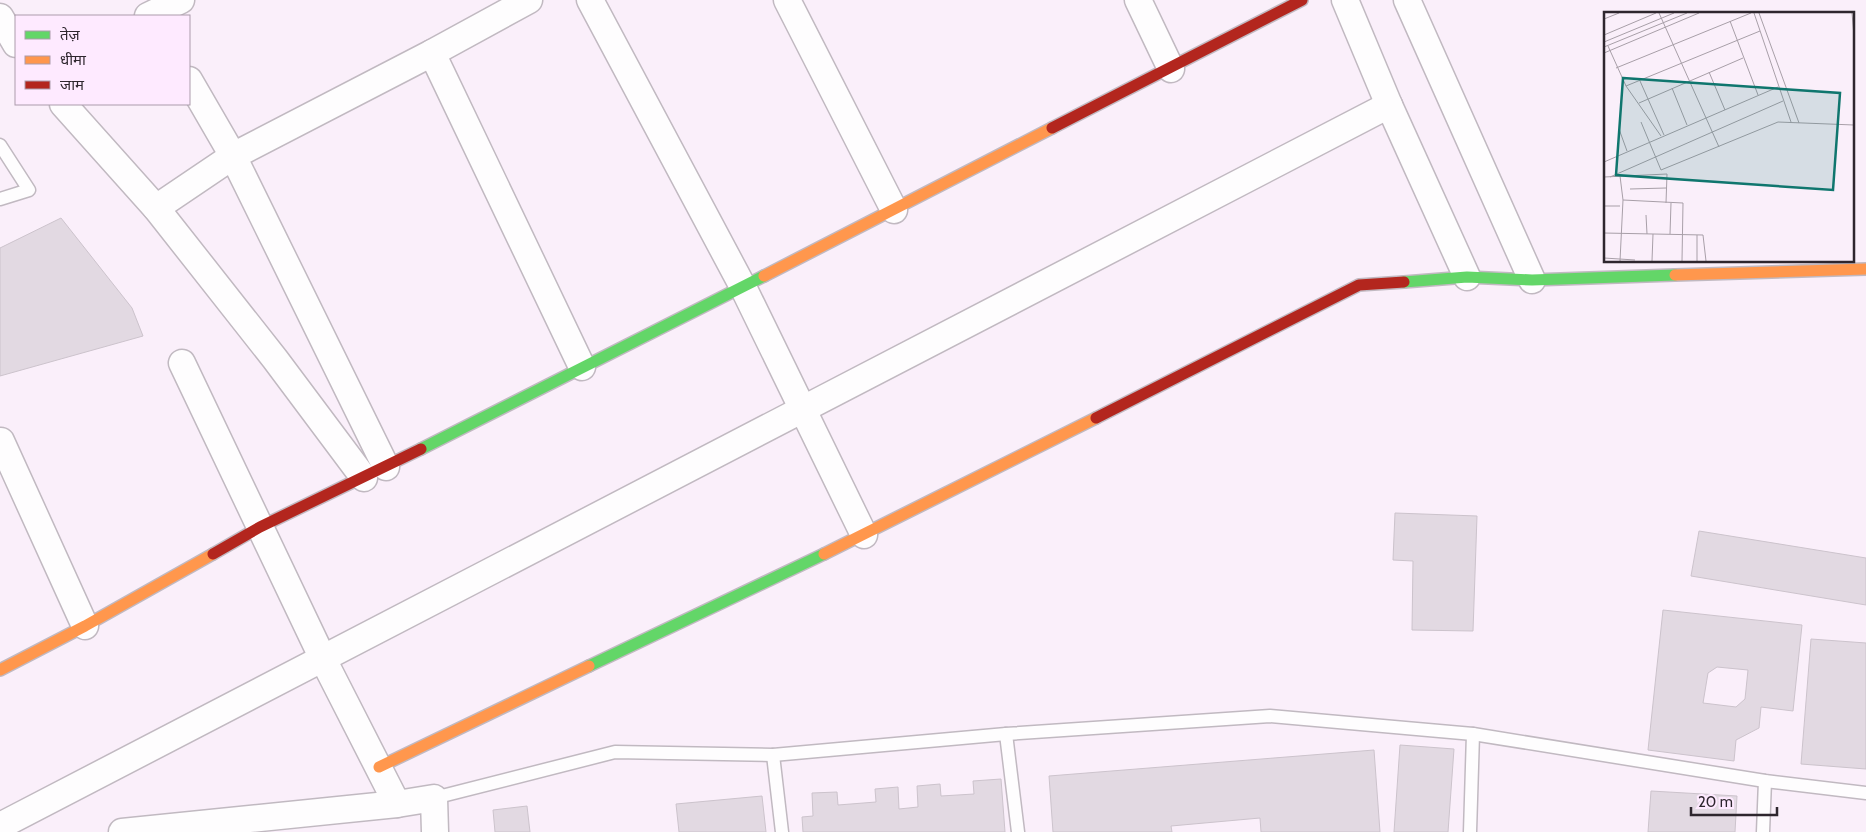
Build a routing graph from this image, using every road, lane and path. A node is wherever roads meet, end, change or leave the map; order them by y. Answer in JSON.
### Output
{"nodes":[{"id":1,"x":181,"y":0,"type":"edge"},
{"id":2,"x":529,"y":0,"type":"edge"},
{"id":3,"x":590,"y":0,"type":"edge"},
{"id":4,"x":787,"y":0,"type":"edge"},
{"id":5,"x":1138,"y":0,"type":"edge"},
{"id":6,"x":1302,"y":0,"type":"edge"},
{"id":7,"x":1345,"y":0,"type":"edge"},
{"id":8,"x":1407,"y":0,"type":"edge"},
{"id":9,"x":152,"y":15,"type":"edge"},
{"id":10,"x":0,"y":17,"type":"edge"},
{"id":11,"x":15,"y":42,"type":"edge"},
{"id":12,"x":432,"y":53,"type":"junction"},
{"id":13,"x":1171,"y":69,"type":"junction"},
{"id":14,"x":190,"y":82,"type":"edge"},
{"id":15,"x":64,"y":105,"type":"edge"},
{"id":16,"x":1389,"y":105,"type":"junction"},
{"id":17,"x":0,"y":145,"type":"edge"},
{"id":18,"x":233,"y":156,"type":"junction"},
{"id":19,"x":0,"y":198,"type":"edge"},
{"id":20,"x":156,"y":208,"type":"junction"},
{"id":21,"x":894,"y":210,"type":"junction"},
{"id":22,"x":1866,"y":269,"type":"edge"},
{"id":23,"x":1467,"y":277,"type":"junction"},
{"id":24,"x":1532,"y":280,"type":"junction"},
{"id":25,"x":743,"y":287,"type":"junction"},
{"id":26,"x":182,"y":363,"type":"dead end"},
{"id":27,"x":582,"y":367,"type":"junction"},
{"id":28,"x":804,"y":410,"type":"junction"},
{"id":29,"x":1,"y":441,"type":"edge"},
{"id":30,"x":375,"y":473,"type":"junction"},
{"id":31,"x":260,"y":527,"type":"junction"},
{"id":32,"x":864,"y":535,"type":"junction"},
{"id":33,"x":85,"y":626,"type":"junction"},
{"id":34,"x":322,"y":657,"type":"junction"},
{"id":35,"x":0,"y":670,"type":"edge"},
{"id":36,"x":1006,"y":734,"type":"junction"},
{"id":37,"x":1473,"y":734,"type":"junction"},
{"id":38,"x":773,"y":755,"type":"junction"},
{"id":39,"x":379,"y":767,"type":"junction"},
{"id":40,"x":1766,"y":781,"type":"junction"},
{"id":41,"x":1866,"y":793,"type":"edge"},
{"id":42,"x":434,"y":798,"type":"junction"},
{"id":43,"x":397,"y":804,"type":"junction"},
{"id":44,"x":0,"y":826,"type":"edge"},
{"id":45,"x":122,"y":832,"type":"edge"},
{"id":46,"x":435,"y":832,"type":"edge"},
{"id":47,"x":782,"y":832,"type":"edge"},
{"id":48,"x":1018,"y":832,"type":"edge"},
{"id":49,"x":1470,"y":832,"type":"edge"},
{"id":50,"x":1763,"y":832,"type":"edge"}],
"edges":[{"from":1,"to":9,"type":"street"},
{"from":2,"to":12,"type":"street"},
{"from":3,"to":25,"type":"street"},
{"from":4,"to":21,"type":"street"},
{"from":5,"to":13,"type":"street"},
{"from":6,"to":13,"type":"street"},
{"from":7,"to":16,"type":"street"},
{"from":8,"to":24,"type":"street"},
{"from":10,"to":11,"type":"street"},
{"from":12,"to":18,"type":"street"},
{"from":12,"to":27,"type":"street"},
{"from":13,"to":21,"type":"street"},
{"from":14,"to":18,"type":"street"},
{"from":15,"to":20,"type":"street"},
{"from":16,"to":23,"type":"street"},
{"from":16,"to":28,"type":"street"},
{"from":17,"to":19,"type":"lane"},
{"from":18,"to":20,"type":"street"},
{"from":18,"to":30,"type":"street"},
{"from":20,"to":30,"type":"street"},
{"from":21,"to":25,"type":"street"},
{"from":22,"to":24,"type":"street"},
{"from":23,"to":24,"type":"street"},
{"from":23,"to":32,"type":"street"},
{"from":25,"to":27,"type":"street"},
{"from":25,"to":28,"type":"street"},
{"from":26,"to":31,"type":"street"},
{"from":27,"to":30,"type":"street"},
{"from":28,"to":32,"type":"street"},
{"from":28,"to":34,"type":"street"},
{"from":29,"to":33,"type":"street"},
{"from":30,"to":31,"type":"street"},
{"from":31,"to":33,"type":"street"},
{"from":31,"to":34,"type":"street"},
{"from":32,"to":39,"type":"street"},
{"from":33,"to":35,"type":"street"},
{"from":34,"to":39,"type":"street"},
{"from":34,"to":44,"type":"street"},
{"from":36,"to":37,"type":"lane"},
{"from":36,"to":38,"type":"lane"},
{"from":36,"to":48,"type":"lane"},
{"from":37,"to":40,"type":"lane"},
{"from":37,"to":49,"type":"lane"},
{"from":38,"to":42,"type":"lane"},
{"from":38,"to":47,"type":"lane"},
{"from":39,"to":43,"type":"street"},
{"from":40,"to":41,"type":"lane"},
{"from":40,"to":50,"type":"lane"},
{"from":42,"to":43,"type":"street"},
{"from":42,"to":46,"type":"street"},
{"from":43,"to":45,"type":"street"}]}
